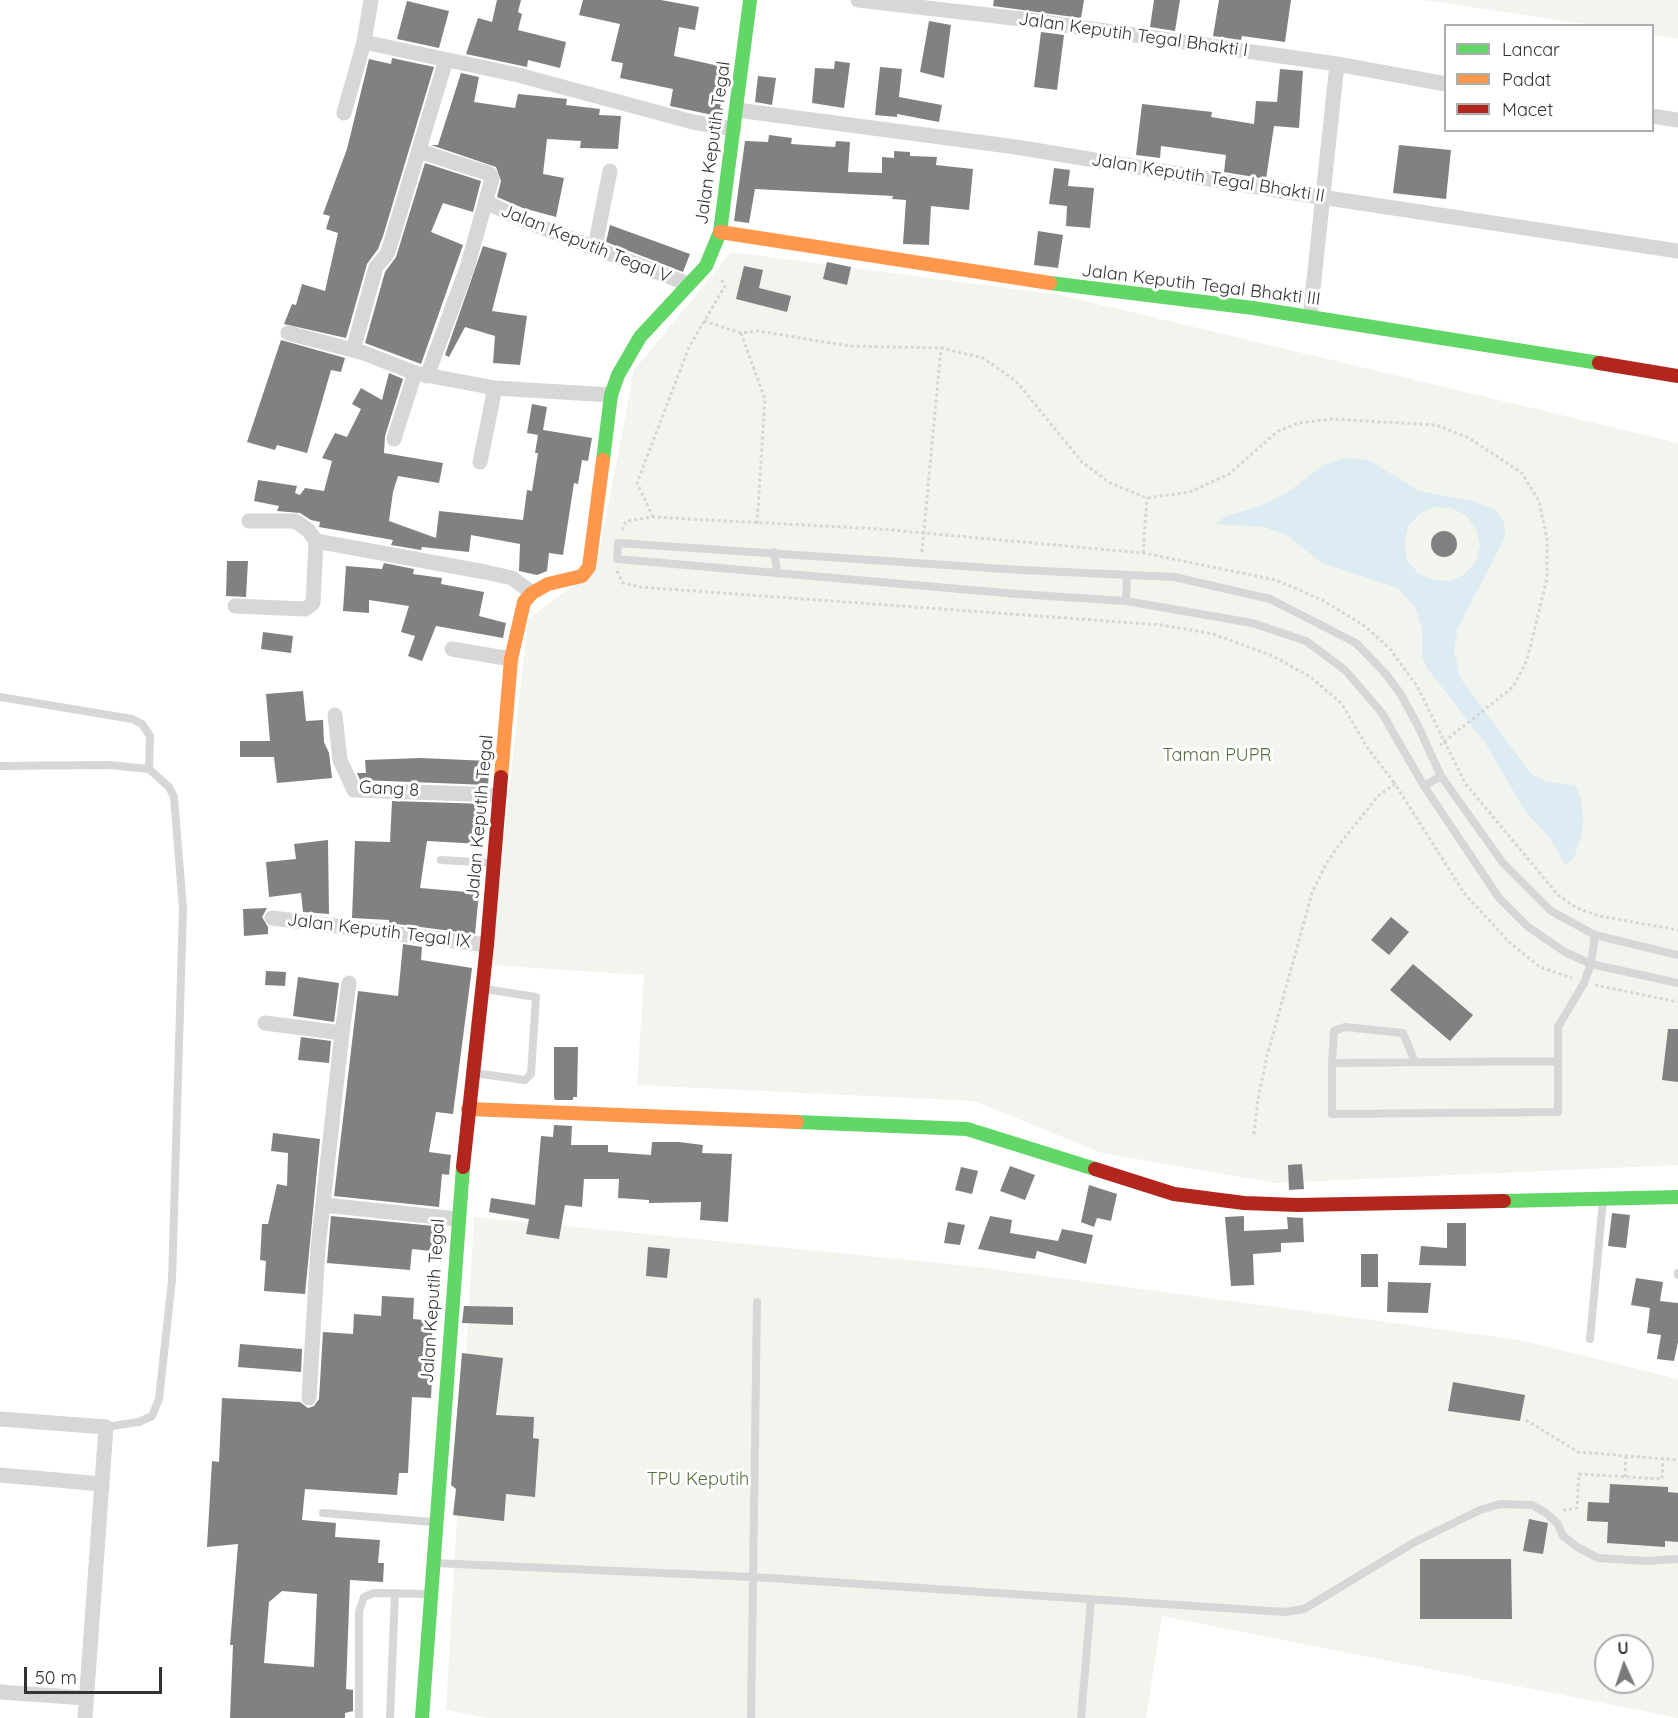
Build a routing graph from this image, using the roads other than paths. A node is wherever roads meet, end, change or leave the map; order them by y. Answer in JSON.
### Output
{"nodes":[{"id":1,"x":371,"y":0,"type":"edge"},
{"id":2,"x":750,"y":0,"type":"edge"},
{"id":3,"x":858,"y":0,"type":"edge"},
{"id":4,"x":364,"y":42,"type":"junction"},
{"id":5,"x":446,"y":60,"type":"junction"},
{"id":6,"x":1337,"y":64,"type":"junction"},
{"id":7,"x":1444,"y":84,"type":"edge"},
{"id":8,"x":737,"y":110,"type":"junction"},
{"id":9,"x":344,"y":113,"type":"dead end"},
{"id":10,"x":1654,"y":116,"type":"edge"},
{"id":11,"x":1678,"y":120,"type":"edge"},
{"id":12,"x":734,"y":129,"type":"junction"},
{"id":13,"x":419,"y":151,"type":"junction"},
{"id":14,"x":610,"y":171,"type":"dead end"},
{"id":15,"x":1322,"y":197,"type":"junction"},
{"id":16,"x":486,"y":202,"type":"junction"},
{"id":17,"x":720,"y":232,"type":"junction"},
{"id":18,"x":595,"y":247,"type":"junction"},
{"id":19,"x":1678,"y":251,"type":"edge"},
{"id":20,"x":688,"y":285,"type":"junction"},
{"id":21,"x":1310,"y":317,"type":"junction"},
{"id":22,"x":288,"y":333,"type":"dead end"},
{"id":23,"x":353,"y":350,"type":"junction"},
{"id":24,"x":421,"y":375,"type":"junction"},
{"id":25,"x":1678,"y":376,"type":"edge"},
{"id":26,"x":495,"y":388,"type":"junction"},
{"id":27,"x":611,"y":395,"type":"junction"},
{"id":28,"x":394,"y":439,"type":"dead end"},
{"id":29,"x":480,"y":462,"type":"dead end"},
{"id":30,"x":249,"y":521,"type":"dead end"},
{"id":31,"x":316,"y":542,"type":"junction"},
{"id":32,"x":774,"y":552,"type":"junction"},
{"id":33,"x":777,"y":571,"type":"junction"},
{"id":34,"x":1127,"y":575,"type":"junction"},
{"id":35,"x":532,"y":593,"type":"junction"},
{"id":36,"x":1126,"y":601,"type":"junction"},
{"id":37,"x":235,"y":606,"type":"dead end"},
{"id":38,"x":452,"y":649,"type":"dead end"},
{"id":39,"x":511,"y":659,"type":"junction"},
{"id":40,"x":0,"y":697,"type":"edge"},
{"id":41,"x":335,"y":715,"type":"dead end"},
{"id":42,"x":0,"y":766,"type":"edge"},
{"id":43,"x":149,"y":768,"type":"junction"},
{"id":44,"x":1441,"y":776,"type":"junction"},
{"id":45,"x":1424,"y":786,"type":"junction"},
{"id":46,"x":500,"y":795,"type":"junction"},
{"id":47,"x":441,"y":860,"type":"dead end"},
{"id":48,"x":493,"y":863,"type":"junction"},
{"id":49,"x":272,"y":918,"type":"dead end"},
{"id":50,"x":1595,"y":936,"type":"junction"},
{"id":51,"x":487,"y":945,"type":"junction"},
{"id":52,"x":1678,"y":955,"type":"edge"},
{"id":53,"x":1591,"y":964,"type":"junction"},
{"id":54,"x":349,"y":983,"type":"dead end"},
{"id":55,"x":1678,"y":983,"type":"edge"},
{"id":56,"x":481,"y":989,"type":"junction"},
{"id":57,"x":265,"y":1023,"type":"dead end"},
{"id":58,"x":342,"y":1033,"type":"junction"},
{"id":59,"x":1557,"y":1060,"type":"junction"},
{"id":60,"x":1415,"y":1062,"type":"junction"},
{"id":61,"x":1332,"y":1063,"type":"junction"},
{"id":62,"x":472,"y":1073,"type":"junction"},
{"id":63,"x":468,"y":1109,"type":"junction"},
{"id":64,"x":1678,"y":1197,"type":"edge"},
{"id":65,"x":1603,"y":1199,"type":"junction"},
{"id":66,"x":324,"y":1205,"type":"junction"},
{"id":67,"x":458,"y":1219,"type":"junction"},
{"id":68,"x":757,"y":1302,"type":"dead end"},
{"id":69,"x":1590,"y":1339,"type":"dead end"},
{"id":70,"x":309,"y":1398,"type":"dead end"},
{"id":71,"x":0,"y":1419,"type":"edge"},
{"id":72,"x":106,"y":1427,"type":"junction"},
{"id":73,"x":0,"y":1475,"type":"edge"},
{"id":74,"x":102,"y":1484,"type":"junction"},
{"id":75,"x":323,"y":1513,"type":"dead end"},
{"id":76,"x":435,"y":1522,"type":"junction"},
{"id":77,"x":1678,"y":1559,"type":"edge"},
{"id":78,"x":432,"y":1563,"type":"junction"},
{"id":79,"x":754,"y":1576,"type":"junction"},
{"id":80,"x":394,"y":1593,"type":"junction"},
{"id":81,"x":430,"y":1593,"type":"junction"},
{"id":82,"x":1090,"y":1599,"type":"junction"},
{"id":83,"x":0,"y":1692,"type":"edge"},
{"id":84,"x":86,"y":1698,"type":"junction"},
{"id":85,"x":85,"y":1718,"type":"edge"},
{"id":86,"x":359,"y":1718,"type":"edge"},
{"id":87,"x":390,"y":1718,"type":"edge"},
{"id":88,"x":422,"y":1718,"type":"edge"},
{"id":89,"x":750,"y":1718,"type":"edge"},
{"id":90,"x":1081,"y":1718,"type":"edge"}],
"edges":[{"from":1,"to":4,"type":"street"},
{"from":2,"to":8,"type":"street","name":"Jalan Keputih Tegal"},
{"from":3,"to":6,"type":"street","name":"Jalan Keputih Tegal Bhakti I"},
{"from":4,"to":5,"type":"street"},
{"from":4,"to":9,"type":"street"},
{"from":5,"to":12,"type":"street"},
{"from":5,"to":13,"type":"street"},
{"from":6,"to":7,"type":"street","name":"Jalan Keputih Tegal Bhakti I"},
{"from":6,"to":15,"type":"street"},
{"from":8,"to":12,"type":"street","name":"Jalan Keputih Tegal"},
{"from":8,"to":15,"type":"street","name":"Jalan Keputih Tegal Bhakti II"},
{"from":10,"to":11,"type":"street"},
{"from":12,"to":17,"type":"street","name":"Jalan Keputih Tegal"},
{"from":13,"to":16,"type":"street"},
{"from":13,"to":23,"type":"street"},
{"from":14,"to":18,"type":"street"},
{"from":15,"to":19,"type":"street","name":"Jalan Keputih Tegal Bhakti II"},
{"from":15,"to":21,"type":"street"},
{"from":16,"to":18,"type":"street","name":"Jalan Keputih Tegal V"},
{"from":16,"to":24,"type":"street"},
{"from":17,"to":20,"type":"street","name":"Jalan Keputih Tegal"},
{"from":17,"to":21,"type":"street","name":"Jalan Keputih Tegal Bhakti III"},
{"from":18,"to":20,"type":"street","name":"Jalan Keputih Tegal V"},
{"from":20,"to":27,"type":"street","name":"Jalan Keputih Tegal"},
{"from":21,"to":25,"type":"street","name":"Jalan Keputih Tegal Bhakti III"},
{"from":22,"to":23,"type":"street"},
{"from":23,"to":24,"type":"street"},
{"from":24,"to":26,"type":"street"},
{"from":24,"to":28,"type":"street"},
{"from":26,"to":27,"type":"street"},
{"from":26,"to":29,"type":"street"},
{"from":27,"to":35,"type":"street","name":"Jalan Keputih Tegal"},
{"from":30,"to":31,"type":"street"},
{"from":31,"to":35,"type":"street"},
{"from":31,"to":37,"type":"street"},
{"from":32,"to":33,"type":"lane"},
{"from":32,"to":33,"type":"lane"},
{"from":32,"to":34,"type":"lane"},
{"from":33,"to":36,"type":"lane"},
{"from":34,"to":36,"type":"lane"},
{"from":34,"to":44,"type":"lane"},
{"from":35,"to":39,"type":"street","name":"Jalan Keputih Tegal"},
{"from":36,"to":45,"type":"lane"},
{"from":38,"to":39,"type":"street"},
{"from":39,"to":46,"type":"street","name":"Jalan Keputih Tegal"},
{"from":40,"to":43,"type":"lane"},
{"from":41,"to":46,"type":"street","name":"Gang 8"},
{"from":42,"to":43,"type":"lane"},
{"from":43,"to":72,"type":"lane"},
{"from":44,"to":45,"type":"lane"},
{"from":44,"to":50,"type":"lane"},
{"from":45,"to":53,"type":"lane"},
{"from":46,"to":48,"type":"street","name":"Jalan Keputih Tegal"},
{"from":47,"to":48,"type":"lane"},
{"from":48,"to":51,"type":"street","name":"Jalan Keputih Tegal"},
{"from":49,"to":51,"type":"street","name":"Jalan Keputih Tegal IX"},
{"from":50,"to":52,"type":"lane"},
{"from":50,"to":53,"type":"lane"},
{"from":51,"to":56,"type":"street","name":"Jalan Keputih Tegal"},
{"from":53,"to":55,"type":"lane"},
{"from":53,"to":59,"type":"lane"},
{"from":54,"to":58,"type":"street"},
{"from":56,"to":62,"type":"street","name":"Jalan Keputih Tegal"},
{"from":56,"to":62,"type":"lane"},
{"from":57,"to":58,"type":"street"},
{"from":58,"to":66,"type":"street"},
{"from":59,"to":60,"type":"lane"},
{"from":59,"to":61,"type":"lane"},
{"from":60,"to":61,"type":"lane"},
{"from":60,"to":61,"type":"lane"},
{"from":62,"to":63,"type":"street","name":"Jalan Keputih Tegal"},
{"from":63,"to":65,"type":"street"},
{"from":63,"to":67,"type":"street","name":"Jalan Keputih Tegal"},
{"from":64,"to":65,"type":"street"},
{"from":65,"to":69,"type":"lane"},
{"from":66,"to":67,"type":"street"},
{"from":66,"to":70,"type":"street"},
{"from":67,"to":76,"type":"street","name":"Jalan Keputih Tegal"},
{"from":68,"to":79,"type":"lane"},
{"from":71,"to":72,"type":"street"},
{"from":72,"to":74,"type":"street"},
{"from":73,"to":74,"type":"street"},
{"from":74,"to":84,"type":"street"},
{"from":75,"to":76,"type":"lane"},
{"from":76,"to":78,"type":"street","name":"Jalan Keputih Tegal"},
{"from":77,"to":82,"type":"lane"},
{"from":78,"to":79,"type":"lane"},
{"from":78,"to":81,"type":"street","name":"Jalan Keputih Tegal"},
{"from":79,"to":82,"type":"lane"},
{"from":79,"to":89,"type":"lane"},
{"from":80,"to":81,"type":"lane"},
{"from":80,"to":86,"type":"lane"},
{"from":80,"to":87,"type":"lane"},
{"from":81,"to":88,"type":"street","name":"Jalan Keputih Tegal"},
{"from":82,"to":90,"type":"lane"},
{"from":83,"to":84,"type":"street"},
{"from":84,"to":85,"type":"street"}]}
